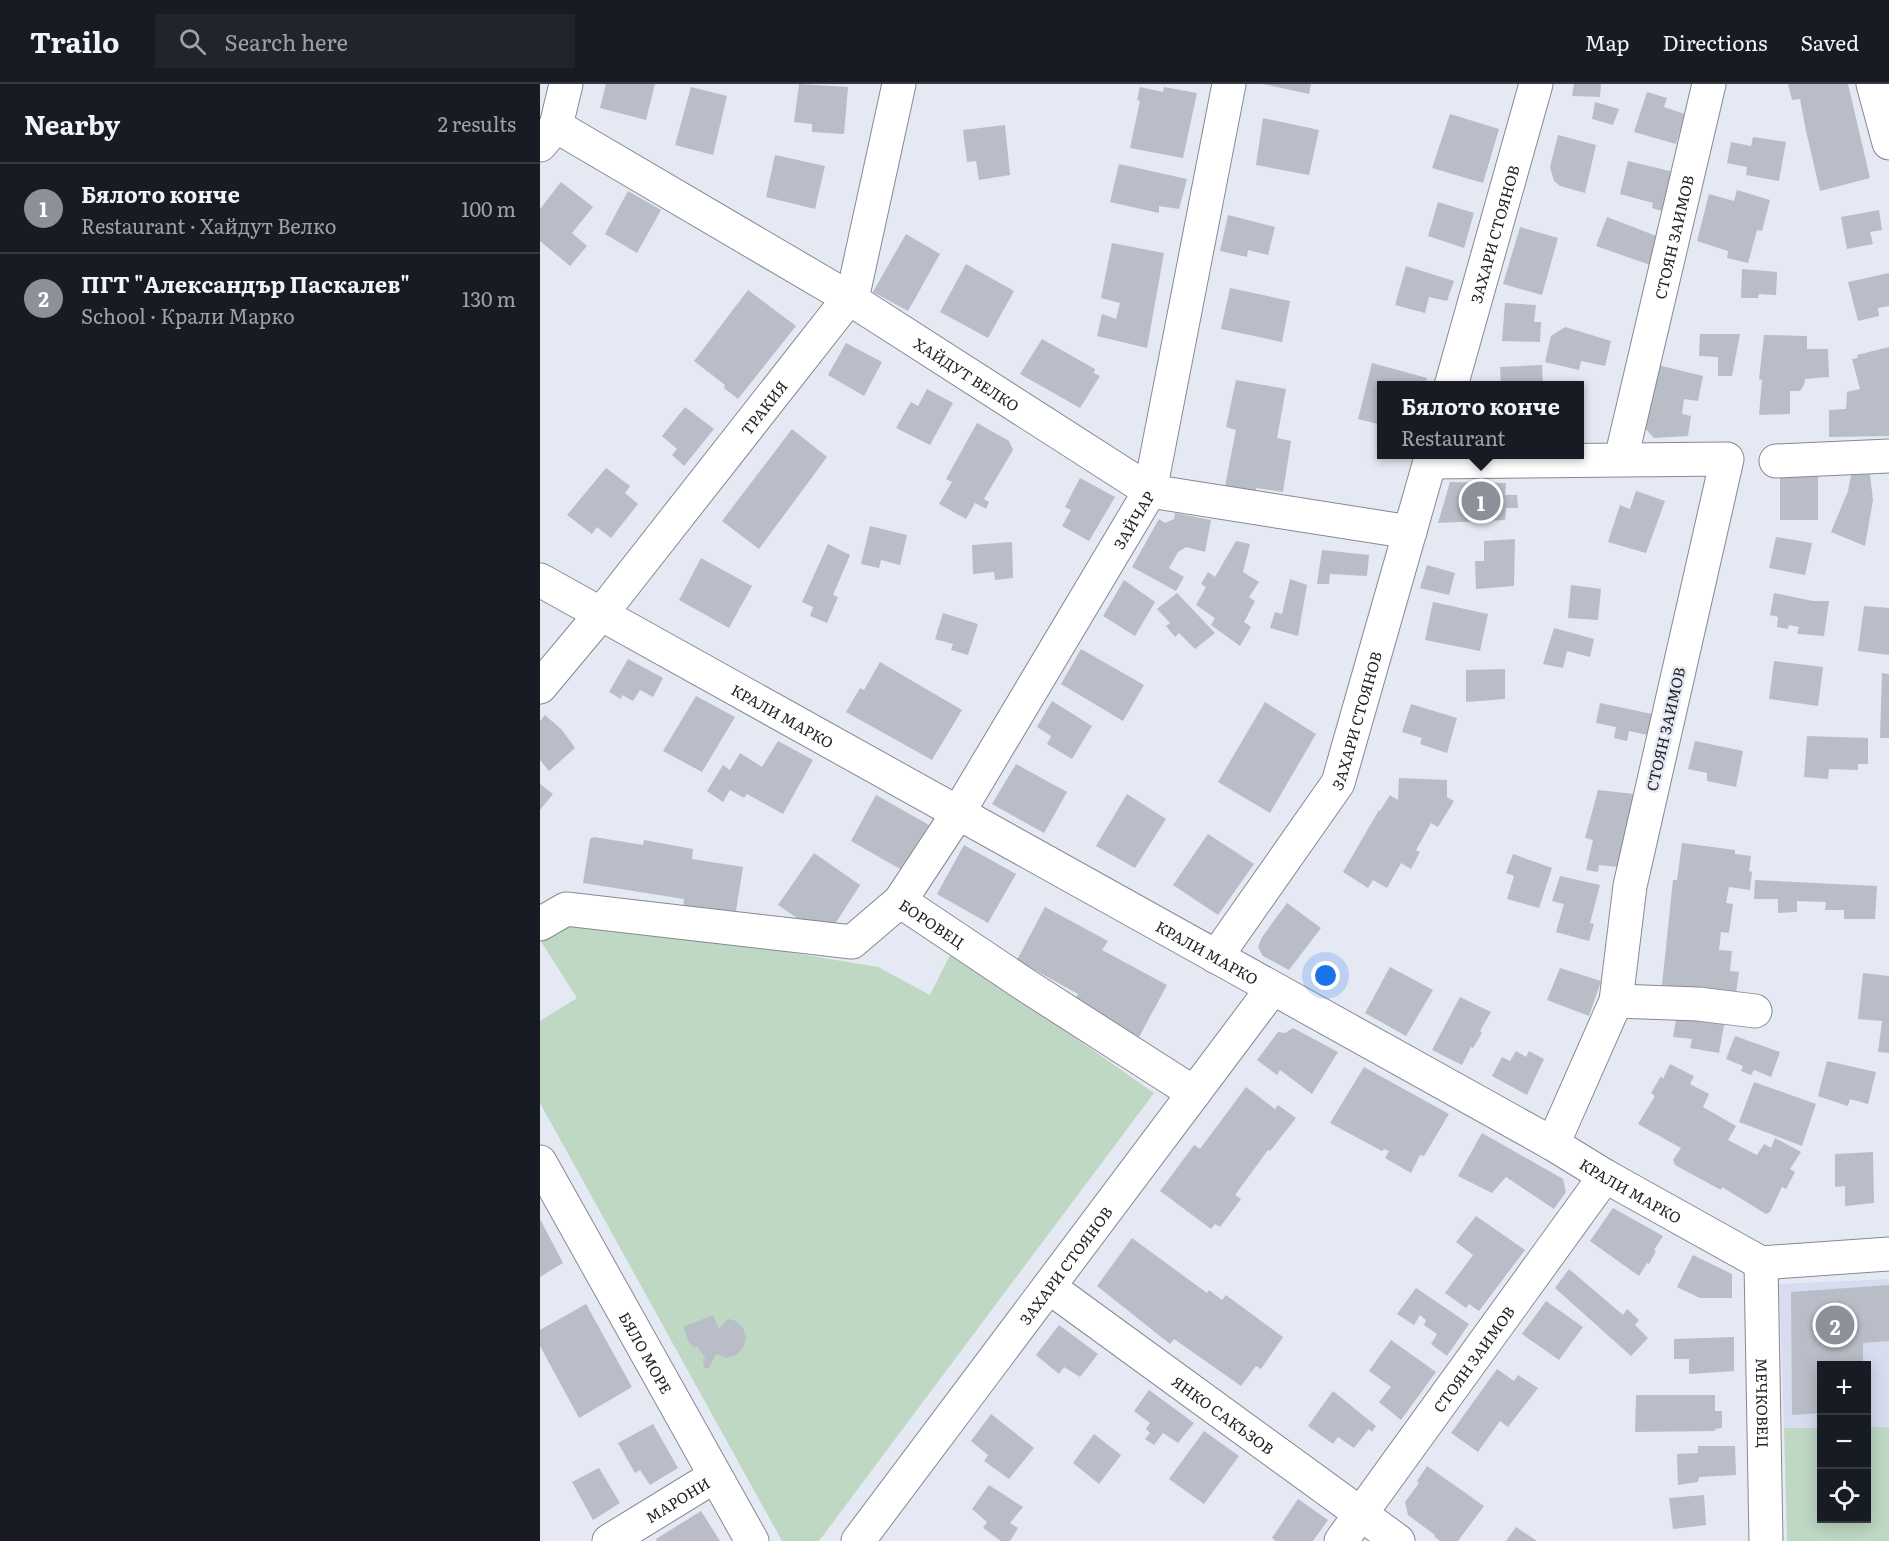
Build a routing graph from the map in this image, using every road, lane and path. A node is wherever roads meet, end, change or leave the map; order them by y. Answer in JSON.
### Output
{"nodes":[{"id":1,"x":566,"y":84,"type":"edge"},
{"id":2,"x":899,"y":84,"type":"edge"},
{"id":3,"x":1229,"y":84,"type":"edge"},
{"id":4,"x":1536,"y":84,"type":"edge"},
{"id":5,"x":1709,"y":84,"type":"edge"},
{"id":6,"x":1874,"y":84,"type":"edge"},
{"id":7,"x":548,"y":136,"type":"edge"},
{"id":8,"x":1889,"y":143,"type":"edge"},
{"id":9,"x":849,"y":298,"type":"junction"},
{"id":10,"x":1452,"y":381,"type":"edge"},
{"id":11,"x":1889,"y":456,"type":"edge"},
{"id":12,"x":1431,"y":459,"type":"edge"},
{"id":13,"x":1584,"y":459,"type":"edge"},
{"id":14,"x":1621,"y":459,"type":"junction"},
{"id":15,"x":1776,"y":461,"type":"dead end"},
{"id":16,"x":1150,"y":491,"type":"junction"},
{"id":17,"x":1410,"y":532,"type":"junction"},
{"id":18,"x":540,"y":580,"type":"edge"},
{"id":19,"x":601,"y":614,"type":"junction"},
{"id":20,"x":540,"y":687,"type":"edge"},
{"id":21,"x":958,"y":813,"type":"junction"},
{"id":22,"x":900,"y":901,"type":"junction"},
{"id":23,"x":540,"y":924,"type":"edge"},
{"id":24,"x":1216,"y":957,"type":"junction"},
{"id":25,"x":1272,"y":988,"type":"junction"},
{"id":26,"x":1616,"y":1001,"type":"junction"},
{"id":27,"x":1755,"y":1011,"type":"dead end"},
{"id":28,"x":1194,"y":1093,"type":"junction"},
{"id":29,"x":1553,"y":1144,"type":"junction"},
{"id":30,"x":1605,"y":1176,"type":"junction"},
{"id":31,"x":544,"y":1177,"type":"edge"},
{"id":32,"x":1889,"y":1254,"type":"edge"},
{"id":33,"x":1761,"y":1263,"type":"junction"},
{"id":34,"x":1048,"y":1287,"type":"junction"},
{"id":35,"x":715,"y":1476,"type":"junction"},
{"id":36,"x":1360,"y":1514,"type":"junction"},
{"id":37,"x":609,"y":1541,"type":"edge"},
{"id":38,"x":752,"y":1541,"type":"edge"},
{"id":39,"x":858,"y":1541,"type":"edge"},
{"id":40,"x":1341,"y":1541,"type":"edge"},
{"id":41,"x":1398,"y":1541,"type":"edge"},
{"id":42,"x":1766,"y":1541,"type":"edge"}],
"edges":[{"from":1,"to":7,"type":"street"},
{"from":2,"to":9,"type":"street","name":"ТРАКИЯ"},
{"from":3,"to":16,"type":"street","name":"ЗАЙЧАР"},
{"from":4,"to":10,"type":"street","name":"ЗАХАРИ СТОЯНОВ"},
{"from":5,"to":14,"type":"street","name":"СТОЯН ЗАИМОВ"},
{"from":6,"to":8,"type":"street"},
{"from":7,"to":9,"type":"street","name":"ХАЙДУТ ВЕЛКО"},
{"from":9,"to":16,"type":"street","name":"ХАЙДУТ ВЕЛКО"},
{"from":9,"to":19,"type":"street","name":"ТРАКИЯ"},
{"from":11,"to":15,"type":"street"},
{"from":12,"to":17,"type":"street","name":"ЗАХАРИ СТОЯНОВ"},
{"from":13,"to":14,"type":"street"},
{"from":14,"to":26,"type":"street","name":"СТОЯН ЗАИМОВ"},
{"from":16,"to":17,"type":"street","name":"ХАЙДУТ ВЕЛКО"},
{"from":16,"to":21,"type":"street","name":"ЗАЙЧАР"},
{"from":17,"to":24,"type":"street","name":"ЗАХАРИ СТОЯНОВ"},
{"from":18,"to":19,"type":"street","name":"КРАЛИ МАРКО"},
{"from":19,"to":20,"type":"street","name":"ТРАКИЯ"},
{"from":19,"to":21,"type":"street","name":"КРАЛИ МАРКО"},
{"from":21,"to":22,"type":"street","name":"ЗАЙЧАР"},
{"from":21,"to":24,"type":"street","name":"КРАЛИ МАРКО"},
{"from":22,"to":23,"type":"street","name":"БОРОВЕЦ"},
{"from":22,"to":28,"type":"street","name":"БОРОВЕЦ"},
{"from":24,"to":25,"type":"street","name":"КРАЛИ МАРКО"},
{"from":25,"to":28,"type":"street","name":"ЗАХАРИ СТОЯНОВ"},
{"from":25,"to":29,"type":"street","name":"КРАЛИ МАРКО"},
{"from":26,"to":27,"type":"street"},
{"from":26,"to":29,"type":"street","name":"СТОЯН ЗАИМОВ"},
{"from":28,"to":34,"type":"street","name":"ЗАХАРИ СТОЯНОВ"},
{"from":29,"to":30,"type":"street","name":"КРАЛИ МАРКО"},
{"from":30,"to":33,"type":"street","name":"КРАЛИ МАРКО"},
{"from":30,"to":36,"type":"street","name":"СТОЯН ЗАИМОВ"},
{"from":31,"to":35,"type":"street","name":"БЯЛО МОРЕ"},
{"from":32,"to":33,"type":"street"},
{"from":33,"to":42,"type":"street","name":"МЕЧКОВЕЦ"},
{"from":34,"to":36,"type":"street","name":"ЯНКО САКЪЗОВ"},
{"from":34,"to":39,"type":"street","name":"ЗАХАРИ СТОЯНОВ"},
{"from":35,"to":37,"type":"street","name":"МАРОНИ"},
{"from":35,"to":38,"type":"street","name":"БЯЛО МОРЕ"},
{"from":36,"to":40,"type":"street","name":"СТОЯН ЗАИМОВ"},
{"from":36,"to":41,"type":"street","name":"ЯНКО САКЪЗОВ"}]}
